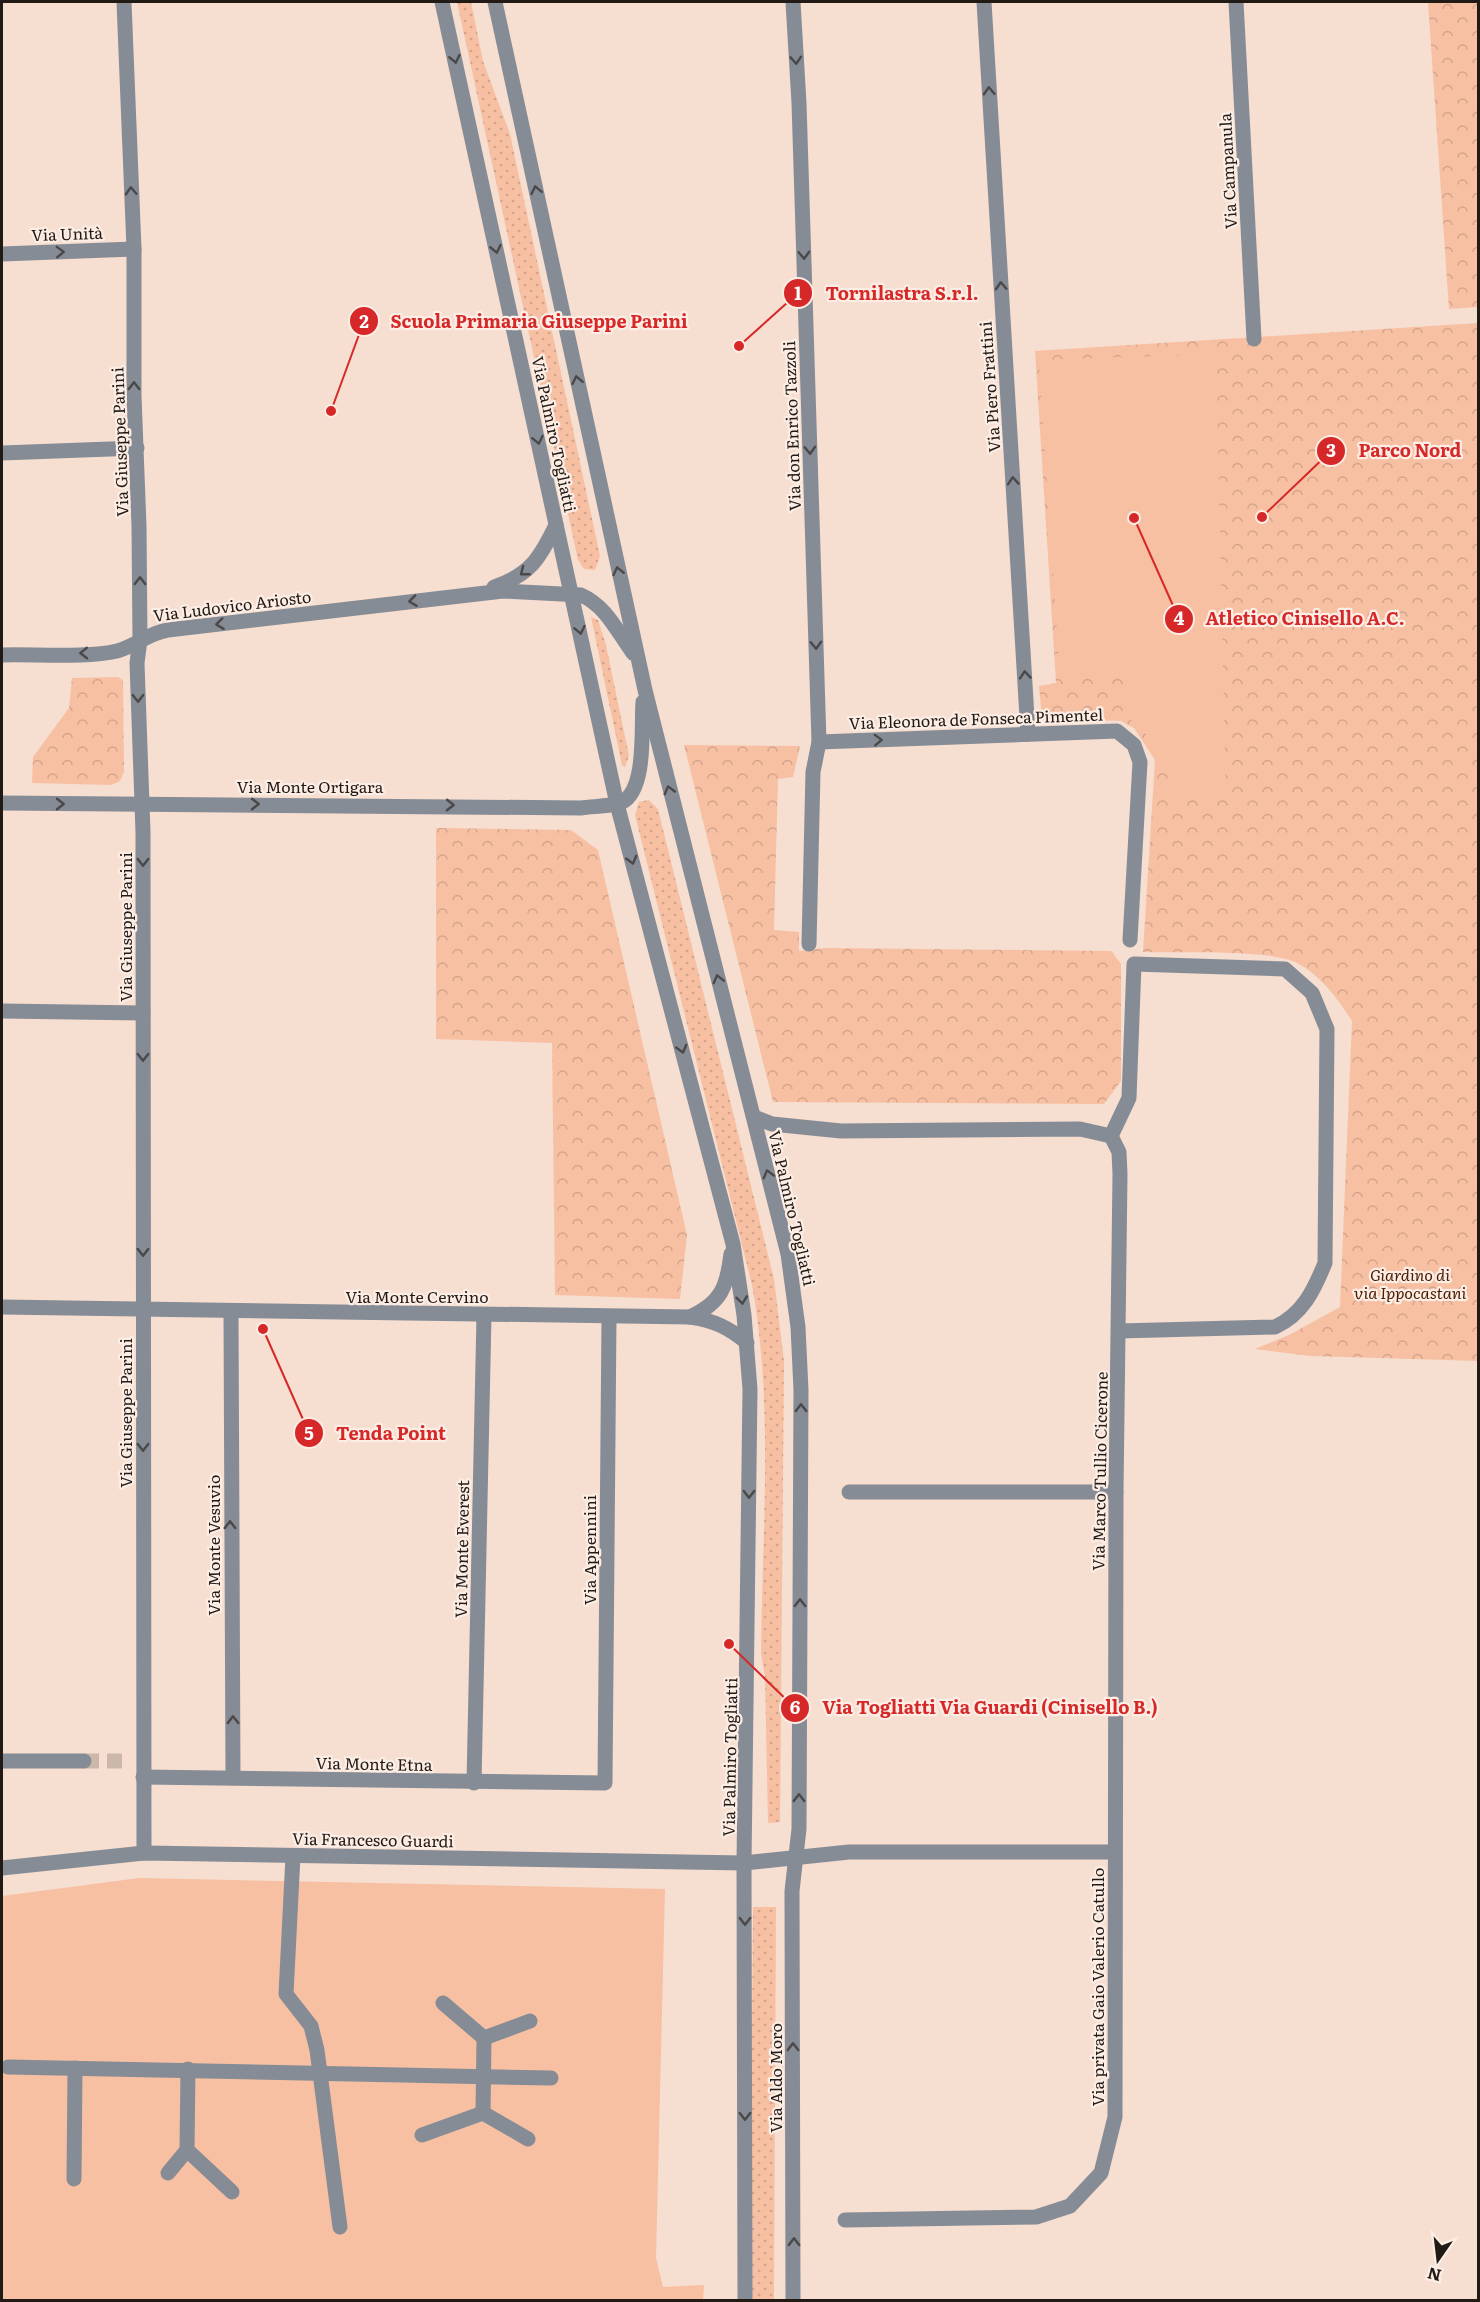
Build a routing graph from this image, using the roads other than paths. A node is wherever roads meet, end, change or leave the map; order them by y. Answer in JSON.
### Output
{"nodes":[{"id":1,"x":124,"y":2,"type":"edge"},
{"id":2,"x":442,"y":2,"type":"edge"},
{"id":3,"x":495,"y":2,"type":"edge"},
{"id":4,"x":792,"y":2,"type":"edge"},
{"id":5,"x":984,"y":2,"type":"edge"},
{"id":6,"x":1236,"y":2,"type":"edge"},
{"id":7,"x":134,"y":249,"type":"junction"},
{"id":8,"x":2,"y":254,"type":"edge"},
{"id":9,"x":1254,"y":339,"type":"dead end"},
{"id":10,"x":137,"y":448,"type":"junction"},
{"id":11,"x":2,"y":453,"type":"edge"},
{"id":12,"x":556,"y":525,"type":"junction"},
{"id":13,"x":572,"y":594,"type":"junction"},
{"id":14,"x":471,"y":595,"type":"junction"},
{"id":15,"x":140,"y":640,"type":"junction"},
{"id":16,"x":2,"y":655,"type":"edge"},
{"id":17,"x":638,"y":661,"type":"junction"},
{"id":18,"x":645,"y":690,"type":"junction"},
{"id":19,"x":1028,"y":734,"type":"junction"},
{"id":20,"x":819,"y":742,"type":"junction"},
{"id":21,"x":2,"y":803,"type":"edge"},
{"id":22,"x":142,"y":804,"type":"junction"},
{"id":23,"x":617,"y":804,"type":"junction"},
{"id":24,"x":1130,"y":940,"type":"dead end"},
{"id":25,"x":810,"y":944,"type":"dead end"},
{"id":26,"x":2,"y":1011,"type":"edge"},
{"id":27,"x":143,"y":1013,"type":"junction"},
{"id":28,"x":754,"y":1117,"type":"junction"},
{"id":29,"x":1111,"y":1136,"type":"junction"},
{"id":30,"x":733,"y":1244,"type":"junction"},
{"id":31,"x":2,"y":1307,"type":"edge"},
{"id":32,"x":143,"y":1311,"type":"junction"},
{"id":33,"x":231,"y":1312,"type":"junction"},
{"id":34,"x":484,"y":1315,"type":"junction"},
{"id":35,"x":609,"y":1317,"type":"junction"},
{"id":36,"x":690,"y":1317,"type":"junction"},
{"id":37,"x":1119,"y":1331,"type":"junction"},
{"id":38,"x":747,"y":1343,"type":"junction"},
{"id":39,"x":849,"y":1491,"type":"dead end"},
{"id":40,"x":1116,"y":1491,"type":"junction"},
{"id":41,"x":2,"y":1761,"type":"edge"},
{"id":42,"x":84,"y":1761,"type":"tunnel mouth"},
{"id":43,"x":143,"y":1777,"type":"junction"},
{"id":44,"x":233,"y":1778,"type":"junction"},
{"id":45,"x":474,"y":1783,"type":"junction"},
{"id":46,"x":605,"y":1783,"type":"joint"},
{"id":47,"x":1114,"y":1852,"type":"junction"},
{"id":48,"x":144,"y":1853,"type":"junction"},
{"id":49,"x":293,"y":1856,"type":"junction"},
{"id":50,"x":798,"y":1856,"type":"junction"},
{"id":51,"x":744,"y":1863,"type":"junction"},
{"id":52,"x":2,"y":1868,"type":"edge"},
{"id":53,"x":443,"y":2003,"type":"dead end"},
{"id":54,"x":530,"y":2021,"type":"dead end"},
{"id":55,"x":484,"y":2038,"type":"junction"},
{"id":56,"x":8,"y":2067,"type":"dead end"},
{"id":57,"x":75,"y":2068,"type":"junction"},
{"id":58,"x":188,"y":2069,"type":"junction"},
{"id":59,"x":321,"y":2072,"type":"junction"},
{"id":60,"x":484,"y":2076,"type":"junction"},
{"id":61,"x":551,"y":2078,"type":"dead end"},
{"id":62,"x":483,"y":2112,"type":"junction"},
{"id":63,"x":422,"y":2135,"type":"dead end"},
{"id":64,"x":528,"y":2139,"type":"dead end"},
{"id":65,"x":187,"y":2150,"type":"junction"},
{"id":66,"x":168,"y":2173,"type":"dead end"},
{"id":67,"x":74,"y":2179,"type":"dead end"},
{"id":68,"x":232,"y":2192,"type":"dead end"},
{"id":69,"x":845,"y":2220,"type":"dead end"},
{"id":70,"x":340,"y":2227,"type":"dead end"},
{"id":71,"x":745,"y":2301,"type":"edge"},
{"id":72,"x":794,"y":2301,"type":"edge"}],
"edges":[{"from":7,"to":1,"type":"street","name":"Via Giuseppe Parini","one_way":true},
{"from":2,"to":12,"type":"street","name":"Via Palmiro Togliatti","one_way":true},
{"from":17,"to":3,"type":"street","name":"Via Palmiro Togliatti","one_way":true},
{"from":4,"to":20,"type":"street","name":"Via don Enrico Tazzoli","one_way":true},
{"from":19,"to":5,"type":"street","name":"Via Piero Frattini","one_way":true},
{"from":6,"to":9,"type":"street","name":"Via Campanula"},
{"from":8,"to":7,"type":"street","name":"Via Unità","one_way":true},
{"from":10,"to":7,"type":"street","name":"Via Giuseppe Parini","one_way":true},
{"from":10,"to":11,"type":"street"},
{"from":15,"to":10,"type":"street","name":"Via Giuseppe Parini","one_way":true},
{"from":12,"to":13,"type":"street","name":"Via Palmiro Togliatti"},
{"from":12,"to":14,"type":"street","name":"Via Ludovico Ariosto","one_way":true},
{"from":13,"to":14,"type":"street","name":"Via Ludovico Ariosto"},
{"from":13,"to":17,"type":"street","name":"Via Ludovico Ariosto"},
{"from":13,"to":23,"type":"street","name":"Via Palmiro Togliatti","one_way":true},
{"from":14,"to":15,"type":"street","name":"Via Ludovico Ariosto","one_way":true},
{"from":15,"to":16,"type":"street","name":"Via Ludovico Ariosto","one_way":true},
{"from":15,"to":22,"type":"street","name":"Via Giuseppe Parini","one_way":true},
{"from":17,"to":18,"type":"street","name":"Via Palmiro Togliatti"},
{"from":18,"to":23,"type":"street","name":"Via Palmiro Togliatti"},
{"from":28,"to":18,"type":"street","name":"Via Palmiro Togliatti","one_way":true},
{"from":20,"to":19,"type":"street","name":"Via Eleonora de Fonseca Pimentel","one_way":true},
{"from":19,"to":24,"type":"street","name":"Via Eleonora de Fonseca Pimentel"},
{"from":20,"to":25,"type":"street"},
{"from":21,"to":22,"type":"street","name":"Via Monte Ortigara","one_way":true},
{"from":22,"to":23,"type":"street","name":"Via Monte Ortigara","one_way":true},
{"from":22,"to":27,"type":"street","name":"Via Giuseppe Parini","one_way":true},
{"from":23,"to":30,"type":"street","name":"Via Palmiro Togliatti","one_way":true},
{"from":26,"to":27,"type":"street"},
{"from":27,"to":32,"type":"street","name":"Via Giuseppe Parini","one_way":true},
{"from":28,"to":29,"type":"street"},
{"from":50,"to":28,"type":"street","name":"Via Palmiro Togliatti","one_way":true},
{"from":29,"to":37,"type":"street","name":"Via Marco Tullio Cicerone"},
{"from":29,"to":37,"type":"street"},
{"from":30,"to":36,"type":"street"},
{"from":30,"to":38,"type":"street","name":"Via Palmiro Togliatti","one_way":true},
{"from":31,"to":32,"type":"street","name":"Via Monte Cervino"},
{"from":32,"to":33,"type":"street","name":"Via Monte Cervino"},
{"from":32,"to":43,"type":"street","name":"Via Giuseppe Parini","one_way":true},
{"from":33,"to":34,"type":"street","name":"Via Monte Cervino"},
{"from":44,"to":33,"type":"street","name":"Via Monte Vesuvio","one_way":true},
{"from":34,"to":35,"type":"street","name":"Via Monte Cervino"},
{"from":34,"to":45,"type":"street","name":"Via Monte Everest"},
{"from":35,"to":36,"type":"street","name":"Via Monte Cervino"},
{"from":35,"to":46,"type":"street","name":"Via Appennini"},
{"from":36,"to":38,"type":"street","name":"Via Monte Cervino"},
{"from":37,"to":40,"type":"street","name":"Via Marco Tullio Cicerone"},
{"from":38,"to":51,"type":"street","name":"Via Palmiro Togliatti","one_way":true},
{"from":39,"to":40,"type":"street"},
{"from":40,"to":47,"type":"street","name":"Via Marco Tullio Cicerone"},
{"from":41,"to":42,"type":"street"},
{"from":43,"to":44,"type":"street","name":"Via Monte Etna"},
{"from":43,"to":48,"type":"street","name":"Via Giuseppe Parini"},
{"from":44,"to":45,"type":"street","name":"Via Monte Etna"},
{"from":45,"to":46,"type":"street","name":"Via Monte Etna"},
{"from":47,"to":50,"type":"street"},
{"from":47,"to":69,"type":"street","name":"Via privata Gaio Valerio Catullo"},
{"from":48,"to":49,"type":"street","name":"Via Francesco Guardi"},
{"from":48,"to":52,"type":"street","name":"Via Francesco Guardi"},
{"from":49,"to":51,"type":"street","name":"Via Francesco Guardi"},
{"from":49,"to":59,"type":"street"},
{"from":50,"to":51,"type":"street","name":"Via Francesco Guardi"},
{"from":72,"to":50,"type":"street","name":"Via Aldo Moro","one_way":true},
{"from":51,"to":71,"type":"street","name":"Via Aldo Moro","one_way":true},
{"from":53,"to":55,"type":"street"},
{"from":54,"to":55,"type":"street"},
{"from":55,"to":60,"type":"street"},
{"from":56,"to":57,"type":"street"},
{"from":57,"to":58,"type":"street"},
{"from":57,"to":67,"type":"street"},
{"from":58,"to":59,"type":"street"},
{"from":58,"to":65,"type":"street"},
{"from":59,"to":60,"type":"street"},
{"from":59,"to":70,"type":"street"},
{"from":60,"to":61,"type":"street"},
{"from":60,"to":62,"type":"street"},
{"from":62,"to":63,"type":"street"},
{"from":62,"to":64,"type":"street"},
{"from":65,"to":66,"type":"street"},
{"from":65,"to":68,"type":"street"}]}
